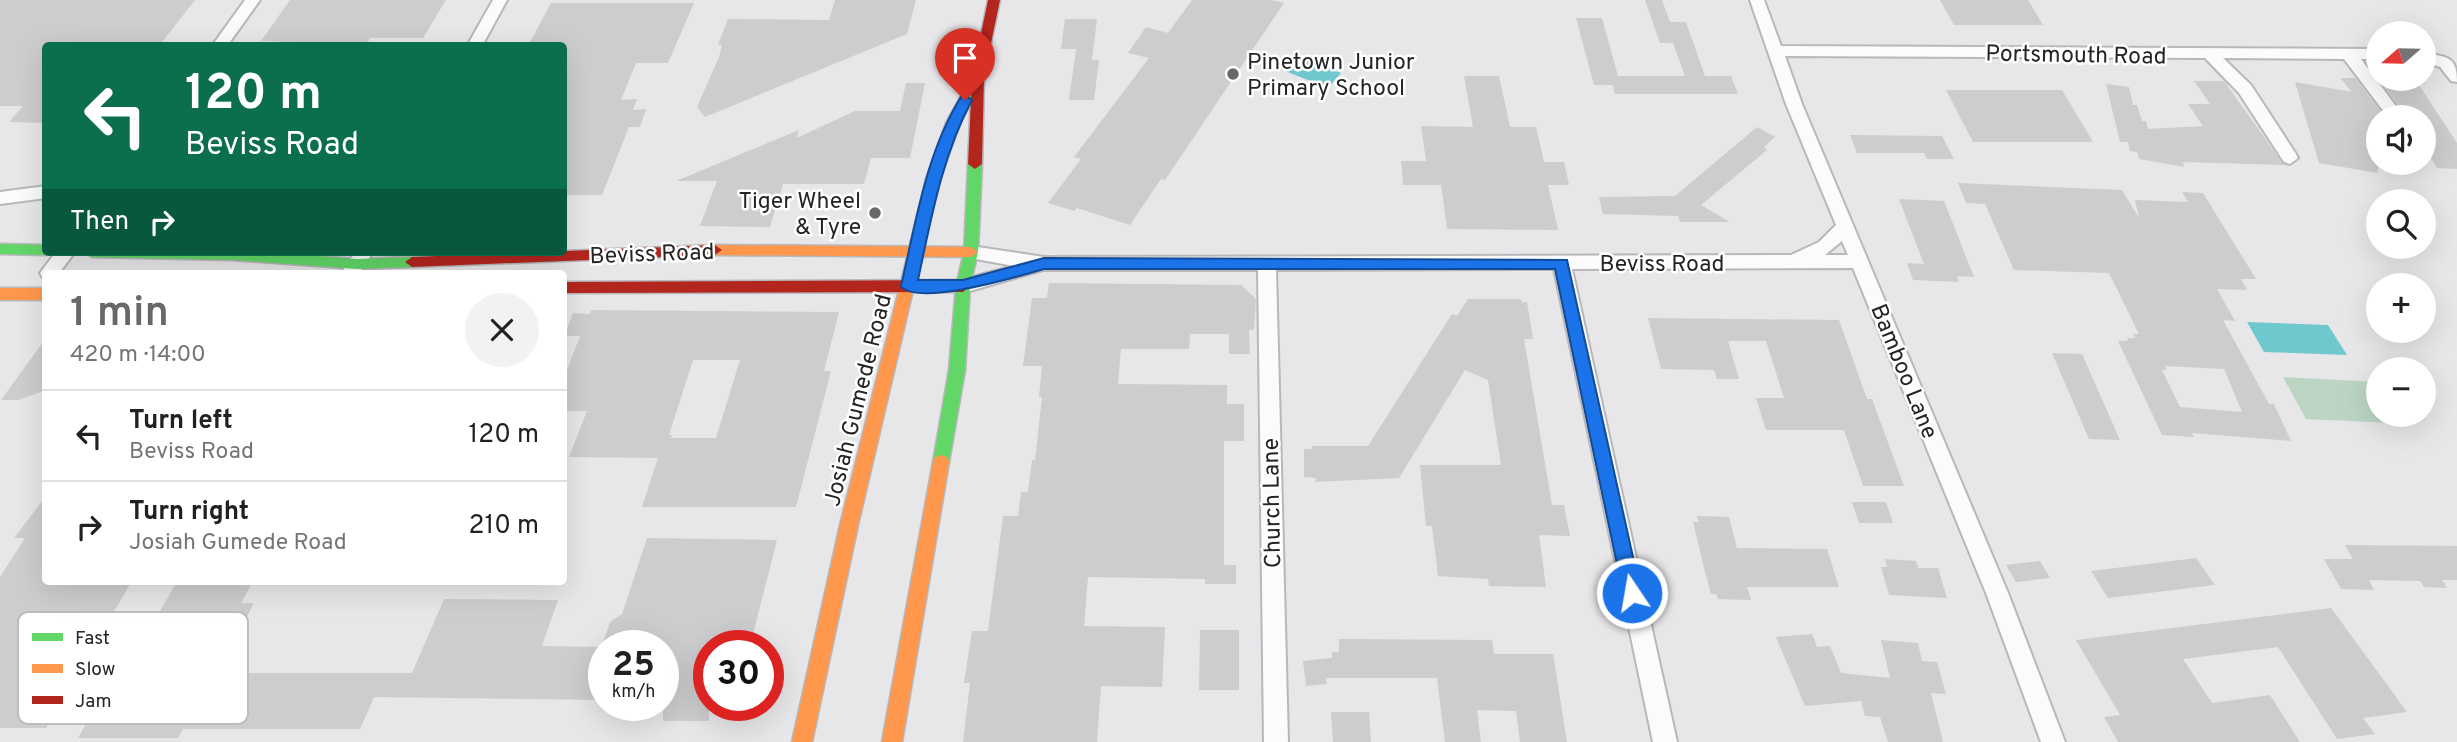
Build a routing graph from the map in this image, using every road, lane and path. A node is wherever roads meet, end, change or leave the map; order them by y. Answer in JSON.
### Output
{"nodes":[{"id":1,"x":253,"y":0,"type":"edge"},
{"id":2,"x":500,"y":0,"type":"edge"},
{"id":3,"x":995,"y":0,"type":"edge"},
{"id":4,"x":1757,"y":0,"type":"edge"},
{"id":5,"x":222,"y":42,"type":"edge"},
{"id":6,"x":476,"y":42,"type":"edge"},
{"id":7,"x":1774,"y":51,"type":"junction"},
{"id":8,"x":2349,"y":54,"type":"junction"},
{"id":9,"x":2366,"y":54,"type":"edge"},
{"id":10,"x":2211,"y":55,"type":"junction"},
{"id":11,"x":2436,"y":60,"type":"edge"},
{"id":12,"x":978,"y":76,"type":"junction"},
{"id":13,"x":2457,"y":77,"type":"edge"},
{"id":14,"x":2387,"y":105,"type":"edge"},
{"id":15,"x":2290,"y":158,"type":"dead end"},
{"id":16,"x":42,"y":193,"type":"edge"},
{"id":17,"x":0,"y":198,"type":"edge"},
{"id":18,"x":1845,"y":225,"type":"junction"},
{"id":19,"x":0,"y":249,"type":"edge"},
{"id":20,"x":42,"y":250,"type":"edge"},
{"id":21,"x":971,"y":252,"type":"junction"},
{"id":22,"x":916,"y":253,"type":"junction"},
{"id":23,"x":567,"y":255,"type":"edge"},
{"id":24,"x":63,"y":256,"type":"edge"},
{"id":25,"x":248,"y":256,"type":"edge"},
{"id":26,"x":535,"y":256,"type":"edge"},
{"id":27,"x":1860,"y":261,"type":"junction"},
{"id":28,"x":1791,"y":262,"type":"junction"},
{"id":29,"x":357,"y":263,"type":"edge"},
{"id":30,"x":1044,"y":264,"type":"junction"},
{"id":31,"x":1267,"y":264,"type":"junction"},
{"id":32,"x":1562,"y":264,"type":"junction"},
{"id":33,"x":51,"y":270,"type":"edge"},
{"id":34,"x":909,"y":286,"type":"junction"},
{"id":35,"x":963,"y":286,"type":"junction"},
{"id":36,"x":567,"y":288,"type":"edge"},
{"id":37,"x":0,"y":293,"type":"edge"},
{"id":38,"x":39,"y":294,"type":"edge"},
{"id":39,"x":802,"y":742,"type":"edge"},
{"id":40,"x":892,"y":742,"type":"edge"},
{"id":41,"x":1276,"y":742,"type":"edge"},
{"id":42,"x":1665,"y":742,"type":"edge"},
{"id":43,"x":2053,"y":742,"type":"edge"}],
"edges":[{"from":1,"to":5,"type":"street"},
{"from":2,"to":6,"type":"street"},
{"from":3,"to":12,"type":"main road","name":"Josiah Gumede Road"},
{"from":4,"to":7,"type":"street","name":"Bamboo Lane"},
{"from":7,"to":10,"type":"street","name":"Portsmouth Road"},
{"from":7,"to":18,"type":"street","name":"Bamboo Lane"},
{"from":8,"to":9,"type":"street","name":"Portsmouth Road"},
{"from":8,"to":10,"type":"street","name":"Portsmouth Road"},
{"from":8,"to":14,"type":"street"},
{"from":10,"to":15,"type":"street"},
{"from":11,"to":13,"type":"street"},
{"from":12,"to":21,"type":"main road","name":"Josiah Gumede Road"},
{"from":12,"to":22,"type":"main road","name":"Josiah Gumede Road"},
{"from":16,"to":17,"type":"street"},
{"from":18,"to":27,"type":"street","name":"Bamboo Lane"},
{"from":18,"to":28,"type":"street"},
{"from":19,"to":20,"type":"main road"},
{"from":21,"to":22,"type":"main road","name":"Beviss Road"},
{"from":21,"to":30,"type":"street","name":"Beviss Road"},
{"from":21,"to":35,"type":"main road","name":"Josiah Gumede Road"},
{"from":22,"to":23,"type":"main road","name":"Beviss Road"},
{"from":22,"to":34,"type":"main road","name":"Josiah Gumede Road"},
{"from":24,"to":33,"type":"street"},
{"from":25,"to":29,"type":"main road","name":"Beviss Road"},
{"from":26,"to":29,"type":"main road","name":"Beviss Road"},
{"from":27,"to":28,"type":"street","name":"Beviss Road"},
{"from":27,"to":43,"type":"street","name":"Bamboo Lane"},
{"from":28,"to":32,"type":"street","name":"Beviss Road"},
{"from":30,"to":31,"type":"street","name":"Beviss Road"},
{"from":30,"to":35,"type":"street","name":"Beviss Road"},
{"from":31,"to":32,"type":"street","name":"Beviss Road"},
{"from":31,"to":41,"type":"street","name":"Church Lane"},
{"from":32,"to":42,"type":"street"},
{"from":34,"to":35,"type":"main road","name":"Beviss Road"},
{"from":34,"to":36,"type":"main road","name":"Beviss Road"},
{"from":34,"to":39,"type":"main road","name":"Josiah Gumede Road"},
{"from":35,"to":40,"type":"main road","name":"Josiah Gumede Road"},
{"from":37,"to":38,"type":"main road"}]}
